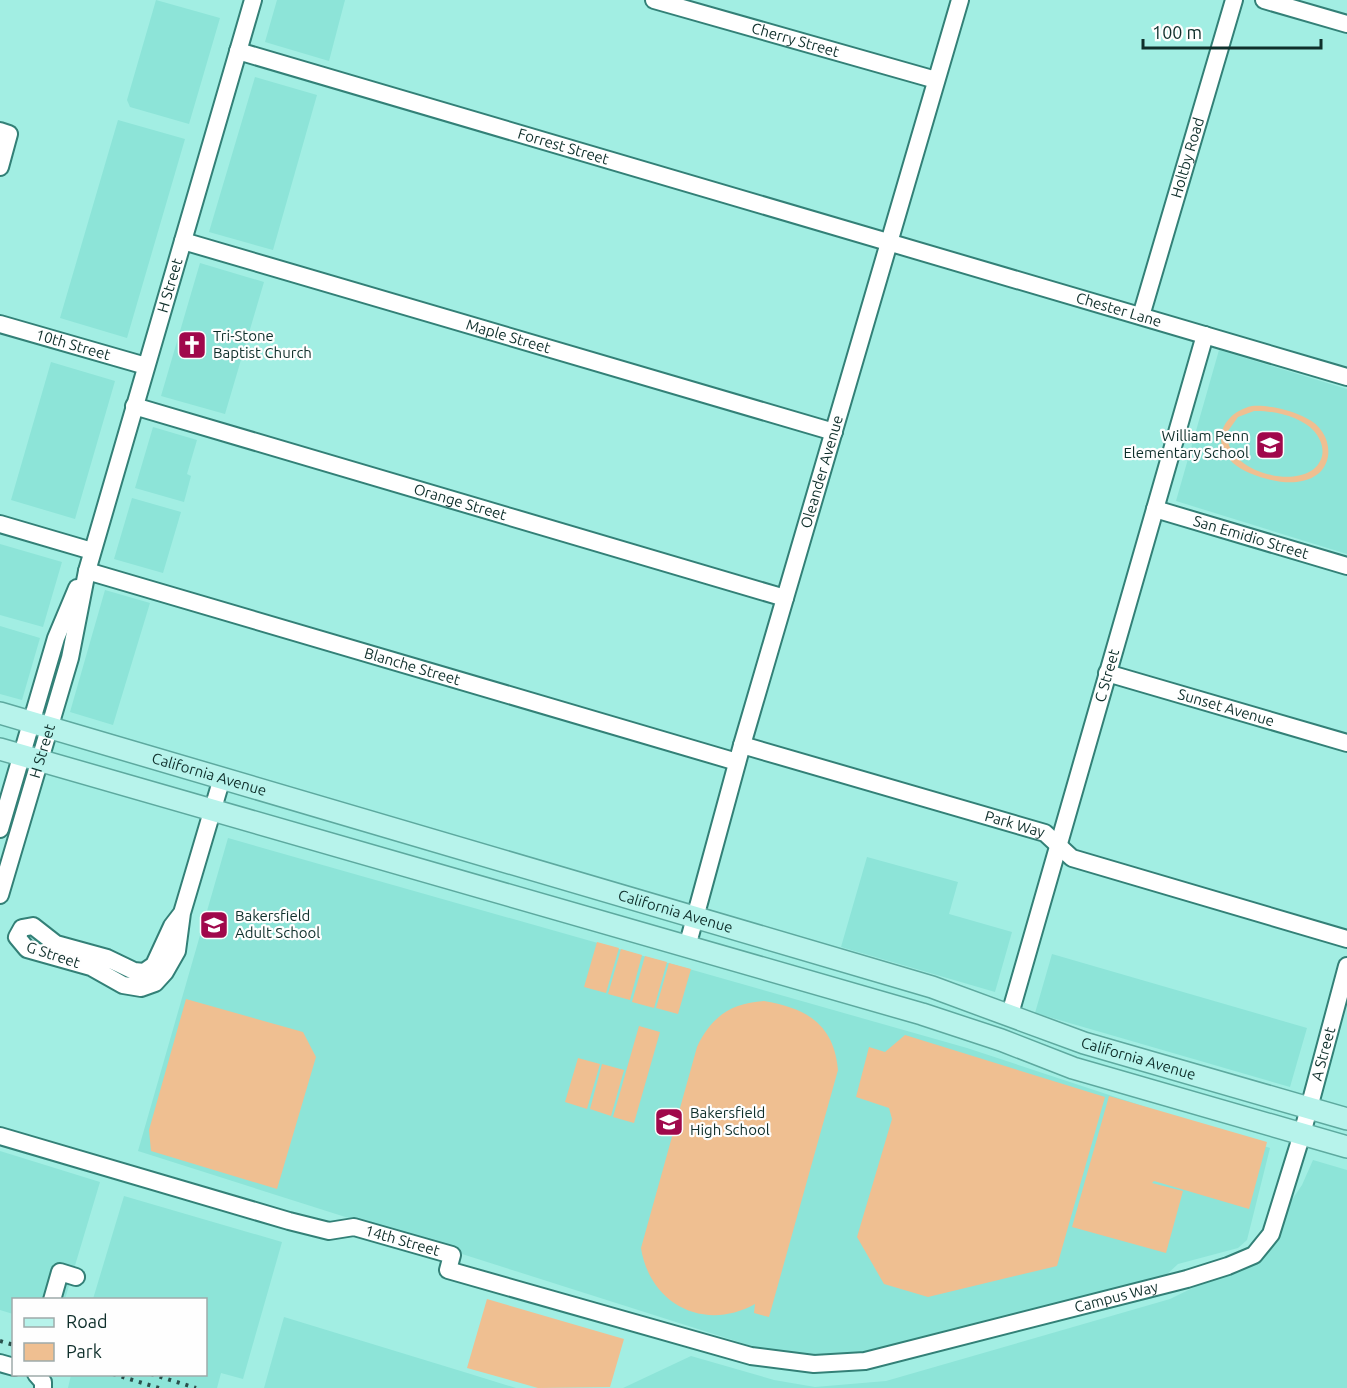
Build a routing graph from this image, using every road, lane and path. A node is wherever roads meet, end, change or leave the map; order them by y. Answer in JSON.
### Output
{"nodes":[{"id":1,"x":654,"y":0,"type":"edge"},
{"id":2,"x":960,"y":0,"type":"edge"},
{"id":3,"x":1234,"y":0,"type":"edge"},
{"id":4,"x":1264,"y":0,"type":"edge"},
{"id":5,"x":247,"y":2,"type":"edge"},
{"id":6,"x":1347,"y":24,"type":"edge"},
{"id":7,"x":238,"y":51,"type":"junction"},
{"id":8,"x":936,"y":80,"type":"junction"},
{"id":9,"x":5,"y":132,"type":"edge"},
{"id":10,"x":0,"y":168,"type":"edge"},
{"id":11,"x":183,"y":240,"type":"junction"},
{"id":12,"x":889,"y":242,"type":"junction"},
{"id":13,"x":1141,"y":316,"type":"junction"},
{"id":14,"x":0,"y":324,"type":"edge"},
{"id":15,"x":1205,"y":335,"type":"junction"},
{"id":16,"x":146,"y":366,"type":"junction"},
{"id":17,"x":1347,"y":377,"type":"edge"},
{"id":18,"x":135,"y":406,"type":"junction"},
{"id":19,"x":834,"y":432,"type":"junction"},
{"id":20,"x":1155,"y":509,"type":"junction"},
{"id":21,"x":0,"y":524,"type":"edge"},
{"id":22,"x":92,"y":551,"type":"junction"},
{"id":23,"x":1347,"y":566,"type":"edge"},
{"id":24,"x":87,"y":571,"type":"junction"},
{"id":25,"x":785,"y":598,"type":"junction"},
{"id":26,"x":1107,"y":673,"type":"junction"},
{"id":27,"x":0,"y":713,"type":"edge"},
{"id":28,"x":41,"y":725,"type":"junction"},
{"id":29,"x":1347,"y":743,"type":"edge"},
{"id":30,"x":742,"y":745,"type":"junction"},
{"id":31,"x":0,"y":748,"type":"edge"},
{"id":32,"x":31,"y":758,"type":"junction"},
{"id":33,"x":737,"y":762,"type":"junction"},
{"id":34,"x":222,"y":778,"type":"junction"},
{"id":35,"x":212,"y":810,"type":"junction"},
{"id":36,"x":0,"y":829,"type":"edge"},
{"id":37,"x":1059,"y":846,"type":"junction"},
{"id":38,"x":0,"y":895,"type":"edge"},
{"id":39,"x":182,"y":913,"type":"junction"},
{"id":40,"x":696,"y":916,"type":"junction"},
{"id":41,"x":1347,"y":939,"type":"edge"},
{"id":42,"x":687,"y":947,"type":"junction"},
{"id":43,"x":1347,"y":966,"type":"edge"},
{"id":44,"x":1010,"y":1014,"type":"junction"},
{"id":45,"x":1308,"y":1108,"type":"junction"},
{"id":46,"x":1347,"y":1119,"type":"edge"},
{"id":47,"x":1302,"y":1134,"type":"junction"},
{"id":48,"x":0,"y":1136,"type":"edge"},
{"id":49,"x":1347,"y":1147,"type":"edge"},
{"id":50,"x":76,"y":1277,"type":"dead end"},
{"id":51,"x":52,"y":1298,"type":"edge"},
{"id":52,"x":823,"y":1364,"type":"joint"}],
"edges":[{"from":1,"to":8,"type":"street","name":"Cherry Street"},
{"from":2,"to":8,"type":"street","name":"Oleander Avenue"},
{"from":3,"to":13,"type":"street","name":"Holtby Road"},
{"from":4,"to":6,"type":"street"},
{"from":5,"to":7,"type":"street","name":"H Street"},
{"from":7,"to":11,"type":"street","name":"H Street"},
{"from":7,"to":12,"type":"street","name":"Forrest Street"},
{"from":8,"to":12,"type":"street","name":"Oleander Avenue"},
{"from":9,"to":10,"type":"street"},
{"from":11,"to":16,"type":"street","name":"H Street"},
{"from":11,"to":19,"type":"street","name":"Maple Street"},
{"from":12,"to":13,"type":"street","name":"Chester Lane"},
{"from":12,"to":19,"type":"street","name":"Oleander Avenue"},
{"from":13,"to":15,"type":"street","name":"Chester Lane"},
{"from":14,"to":16,"type":"street","name":"10th Street"},
{"from":15,"to":17,"type":"street","name":"Chester Lane"},
{"from":15,"to":20,"type":"street","name":"C Street"},
{"from":16,"to":18,"type":"street","name":"H Street"},
{"from":18,"to":22,"type":"street","name":"H Street"},
{"from":18,"to":25,"type":"street","name":"Orange Street"},
{"from":19,"to":25,"type":"street","name":"Oleander Avenue"},
{"from":20,"to":23,"type":"street","name":"San Emidio Street"},
{"from":20,"to":26,"type":"street","name":"C Street"},
{"from":21,"to":22,"type":"street"},
{"from":22,"to":24,"type":"street","name":"H Street"},
{"from":24,"to":28,"type":"street","name":"H Street"},
{"from":24,"to":33,"type":"street","name":"Blanche Street"},
{"from":25,"to":30,"type":"street","name":"Oleander Avenue"},
{"from":26,"to":29,"type":"street","name":"Sunset Avenue"},
{"from":26,"to":37,"type":"street","name":"C Street"},
{"from":27,"to":28,"type":"main road","name":"California Avenue"},
{"from":28,"to":32,"type":"street","name":"H Street"},
{"from":28,"to":34,"type":"main road","name":"California Avenue"},
{"from":30,"to":33,"type":"street","name":"Oleander Avenue"},
{"from":30,"to":37,"type":"street","name":"Park Way"},
{"from":31,"to":32,"type":"main road","name":"California Avenue"},
{"from":32,"to":35,"type":"main road","name":"California Avenue"},
{"from":32,"to":36,"type":"street","name":"H Street"},
{"from":32,"to":38,"type":"street","name":"H Street"},
{"from":33,"to":40,"type":"street","name":"Oleander Avenue"},
{"from":34,"to":35,"type":"street","name":"G Street"},
{"from":34,"to":40,"type":"main road","name":"California Avenue"},
{"from":35,"to":39,"type":"street","name":"G Street"},
{"from":35,"to":42,"type":"main road","name":"California Avenue"},
{"from":37,"to":41,"type":"street","name":"Park Way"},
{"from":37,"to":44,"type":"street","name":"C Street"},
{"from":39,"to":39,"type":"street","name":"G Street"},
{"from":40,"to":42,"type":"street","name":"Oleander Avenue"},
{"from":40,"to":44,"type":"main road","name":"California Avenue"},
{"from":42,"to":47,"type":"main road","name":"California Avenue"},
{"from":43,"to":45,"type":"street","name":"A Street"},
{"from":44,"to":45,"type":"main road","name":"California Avenue"},
{"from":45,"to":46,"type":"main road","name":"California Avenue"},
{"from":45,"to":47,"type":"street","name":"Campus Way"},
{"from":47,"to":49,"type":"main road","name":"California Avenue"},
{"from":47,"to":52,"type":"street","name":"Campus Way"},
{"from":48,"to":52,"type":"street","name":"14th Street"},
{"from":50,"to":51,"type":"street"}]}
